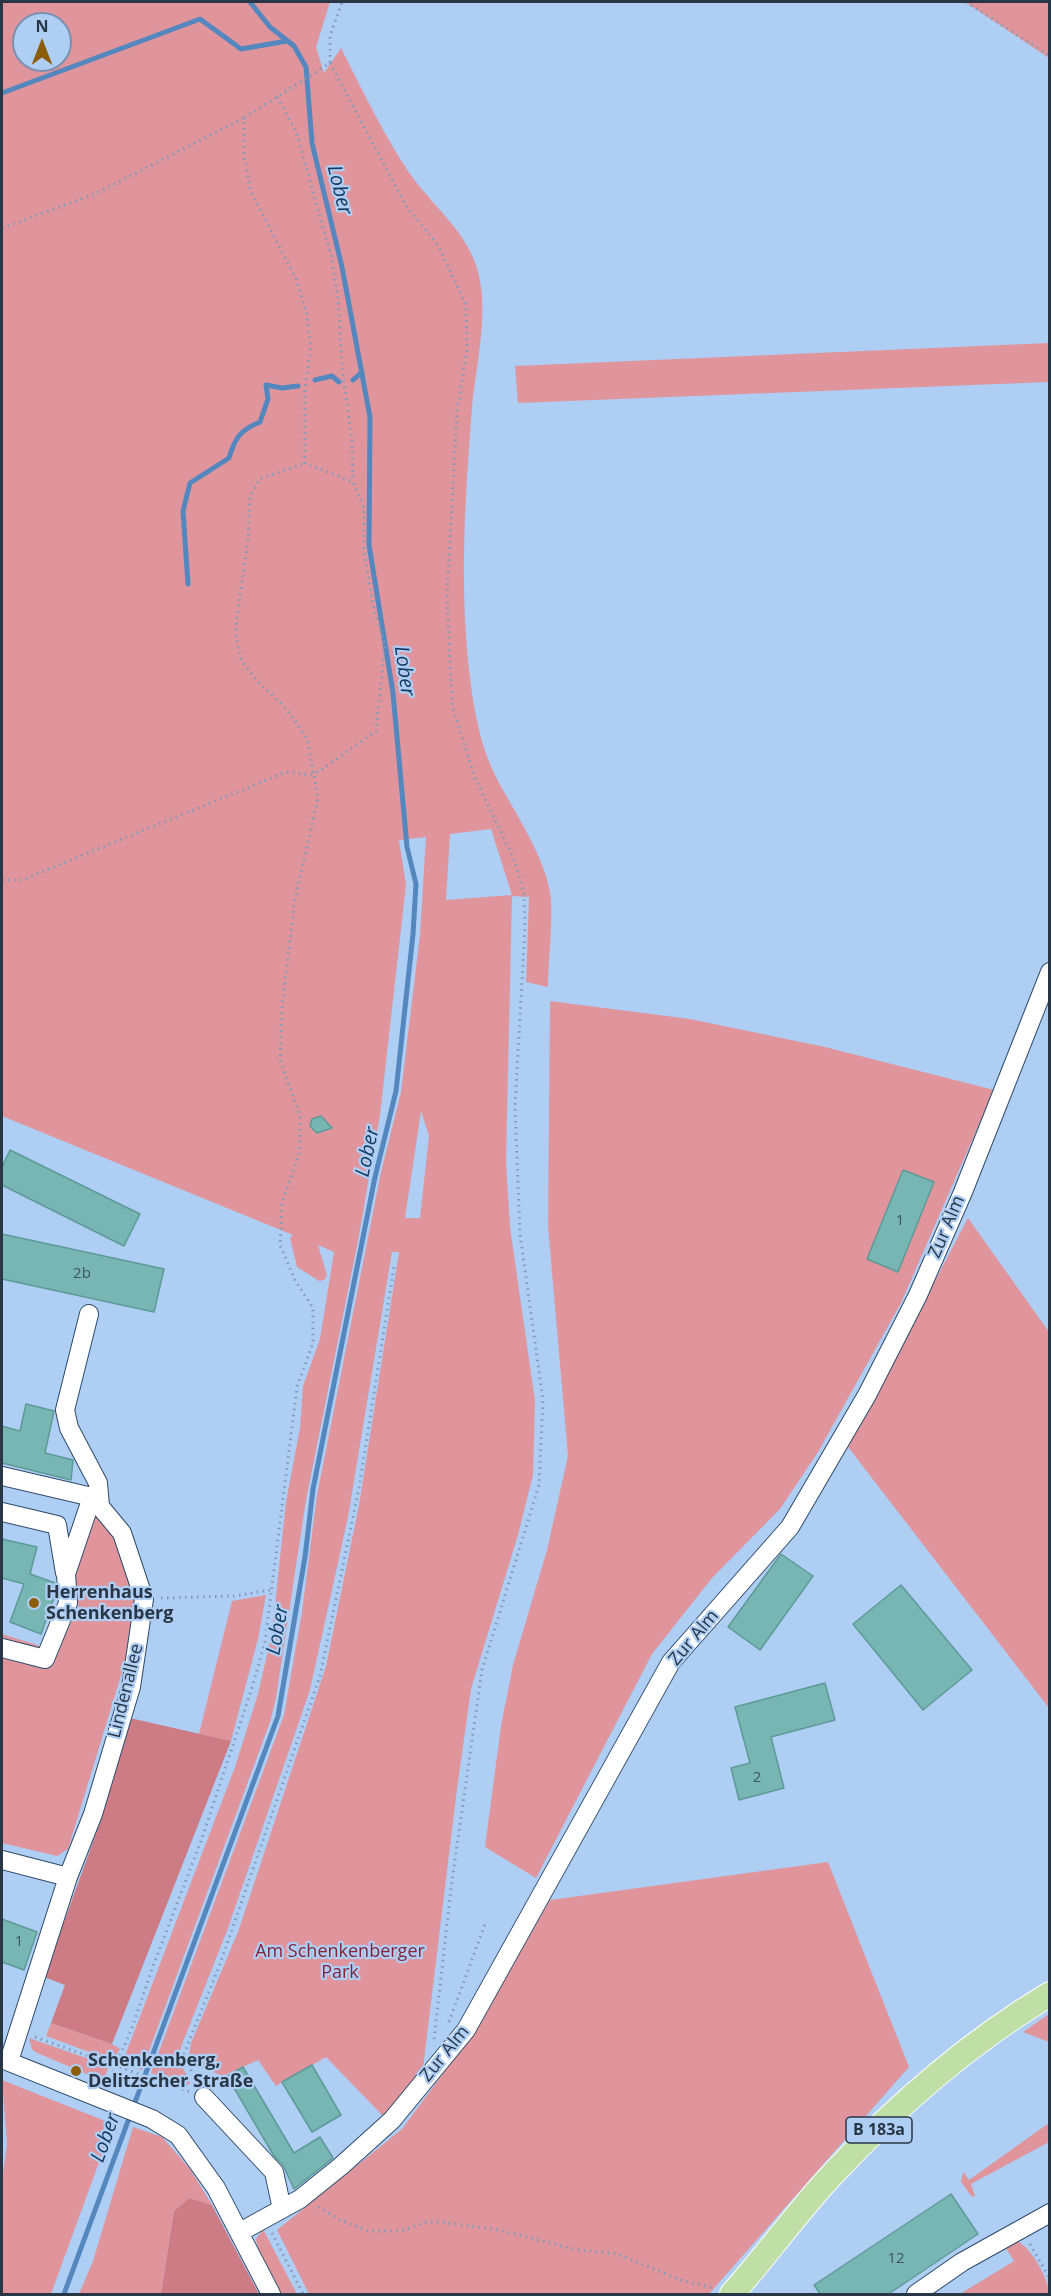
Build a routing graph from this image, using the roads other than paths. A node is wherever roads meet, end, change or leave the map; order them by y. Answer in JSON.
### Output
{"nodes":[{"id":1,"x":1050,"y":972,"type":"edge"},
{"id":2,"x":89,"y":1314,"type":"dead end"},
{"id":3,"x":2,"y":1476,"type":"edge"},
{"id":4,"x":96,"y":1502,"type":"junction"},
{"id":5,"x":2,"y":1512,"type":"edge"},
{"id":6,"x":66,"y":1575,"type":"junction"},
{"id":7,"x":2,"y":1648,"type":"edge"},
{"id":8,"x":2,"y":1860,"type":"edge"},
{"id":9,"x":68,"y":1878,"type":"junction"},
{"id":10,"x":1050,"y":1994,"type":"edge"},
{"id":11,"x":5,"y":2060,"type":"edge"},
{"id":12,"x":204,"y":2097,"type":"road end"},
{"id":13,"x":282,"y":2209,"type":"junction"},
{"id":14,"x":1050,"y":2213,"type":"edge"},
{"id":15,"x":240,"y":2232,"type":"junction"},
{"id":16,"x":734,"y":2294,"type":"edge"},
{"id":17,"x":271,"y":2295,"type":"edge"},
{"id":18,"x":916,"y":2295,"type":"edge"}],
"edges":[{"from":1,"to":13,"type":"street","name":"Zur Alm"},
{"from":2,"to":4,"type":"street"},
{"from":3,"to":4,"type":"street"},
{"from":4,"to":6,"type":"street"},
{"from":4,"to":9,"type":"street","name":"Lindenallee"},
{"from":5,"to":6,"type":"street"},
{"from":6,"to":7,"type":"street"},
{"from":8,"to":9,"type":"street"},
{"from":9,"to":11,"type":"street","name":"Lindenallee"},
{"from":10,"to":16,"type":"main road","number":"B 183a"},
{"from":11,"to":15,"type":"street"},
{"from":12,"to":13,"type":"street"},
{"from":13,"to":15,"type":"street","name":"Zur Alm"},
{"from":14,"to":18,"type":"street"},
{"from":15,"to":17,"type":"street"}]}
